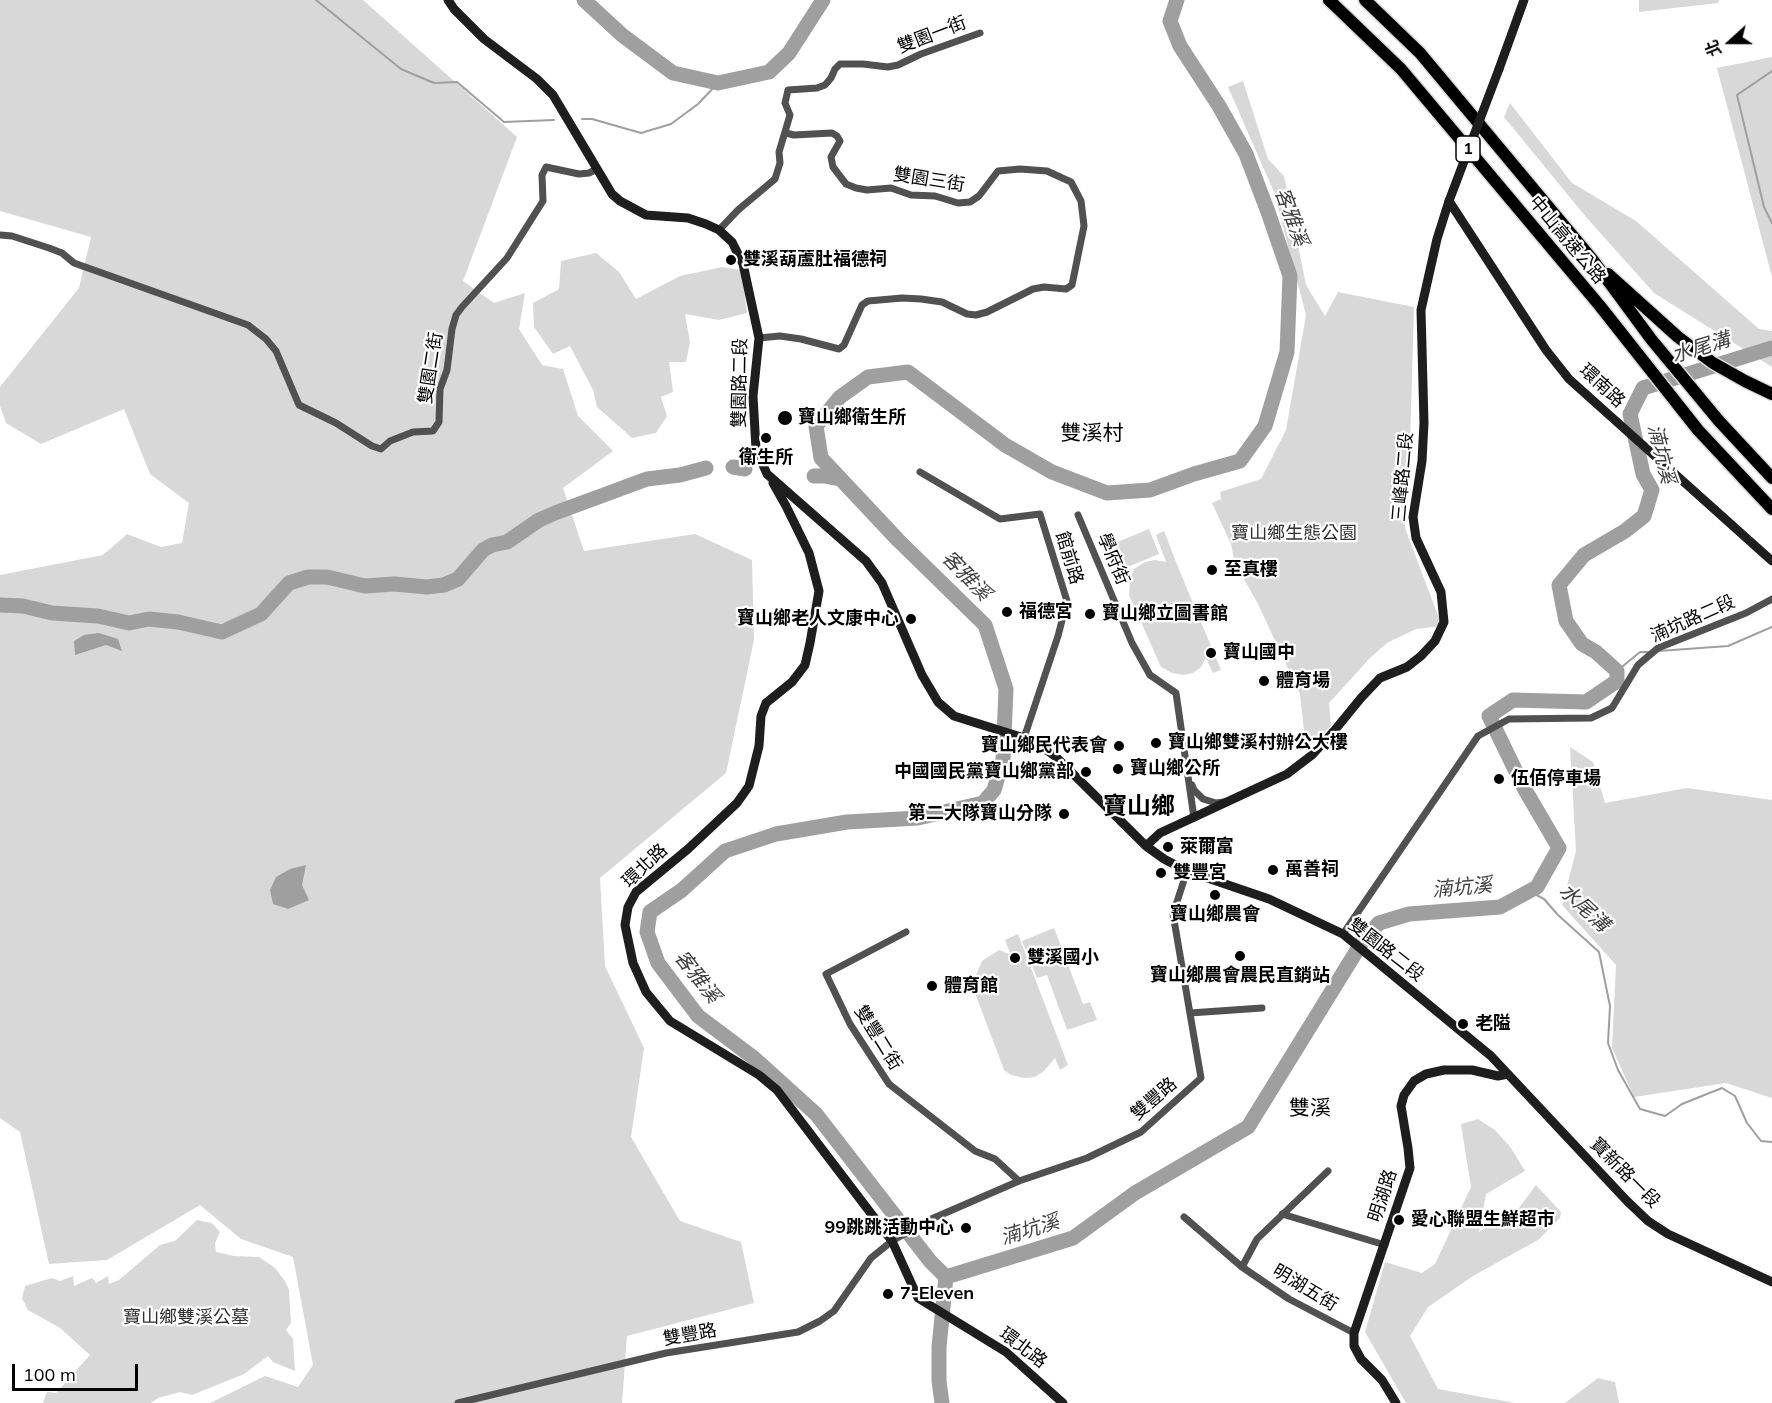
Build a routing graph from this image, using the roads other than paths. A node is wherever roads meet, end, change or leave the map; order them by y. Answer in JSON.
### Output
{"nodes":[{"id":1,"x":448,"y":0,"type":"edge"},
{"id":2,"x":1329,"y":0,"type":"edge"},
{"id":3,"x":1365,"y":0,"type":"edge"},
{"id":4,"x":1524,"y":0,"type":"edge"},
{"id":5,"x":980,"y":33,"type":"dead end"},
{"id":6,"x":786,"y":133,"type":"junction"},
{"id":7,"x":597,"y":169,"type":"junction"},
{"id":8,"x":1449,"y":201,"type":"junction"},
{"id":9,"x":719,"y":230,"type":"junction"},
{"id":10,"x":0,"y":235,"type":"edge"},
{"id":11,"x":1592,"y":259,"type":"junction"},
{"id":12,"x":759,"y":338,"type":"junction"},
{"id":13,"x":1772,"y":394,"type":"edge"},
{"id":14,"x":920,"y":472,"type":"dead end"},
{"id":15,"x":767,"y":474,"type":"junction"},
{"id":16,"x":1772,"y":478,"type":"edge"},
{"id":17,"x":1772,"y":509,"type":"edge"},
{"id":18,"x":1078,"y":515,"type":"dead end"},
{"id":19,"x":1772,"y":561,"type":"edge"},
{"id":20,"x":1772,"y":599,"type":"edge"},
{"id":21,"x":1024,"y":738,"type":"junction"},
{"id":22,"x":1188,"y":773,"type":"junction"},
{"id":23,"x":1229,"y":802,"type":"junction"},
{"id":24,"x":1194,"y":818,"type":"junction"},
{"id":25,"x":1146,"y":846,"type":"junction"},
{"id":26,"x":1187,"y":871,"type":"junction"},
{"id":27,"x":906,"y":932,"type":"dead end"},
{"id":28,"x":1343,"y":934,"type":"junction"},
{"id":29,"x":1262,"y":1008,"type":"dead end"},
{"id":30,"x":1190,"y":1013,"type":"junction"},
{"id":31,"x":1508,"y":1074,"type":"junction"},
{"id":32,"x":1328,"y":1171,"type":"dead end"},
{"id":33,"x":1020,"y":1182,"type":"junction"},
{"id":34,"x":1282,"y":1214,"type":"junction"},
{"id":35,"x":1184,"y":1217,"type":"dead end"},
{"id":36,"x":892,"y":1241,"type":"junction"},
{"id":37,"x":1385,"y":1245,"type":"junction"},
{"id":38,"x":1242,"y":1267,"type":"junction"},
{"id":39,"x":1772,"y":1282,"type":"edge"},
{"id":40,"x":1354,"y":1333,"type":"junction"},
{"id":41,"x":458,"y":1403,"type":"edge"},
{"id":42,"x":1063,"y":1403,"type":"edge"},
{"id":43,"x":1396,"y":1403,"type":"edge"}],
"edges":[{"from":1,"to":7,"type":"street"},
{"from":2,"to":17,"type":"highway","name":"中山高速公路","number":"1"},
{"from":3,"to":11,"type":"highway","name":"中山高速公路","number":"1"},
{"from":4,"to":8,"type":"street","name":"三峰路二段","bridge":true},
{"from":5,"to":6,"type":"street","name":"雙園一街"},
{"from":6,"to":9,"type":"street","name":"雙園一街"},
{"from":6,"to":12,"type":"street","name":"雙園三街"},
{"from":7,"to":9,"type":"street"},
{"from":7,"to":10,"type":"street","name":"雙園二街"},
{"from":8,"to":19,"type":"street","name":"環南路"},
{"from":8,"to":23,"type":"street","name":"三峰路二段"},
{"from":9,"to":12,"type":"street","name":"雙園路二段"},
{"from":11,"to":13,"type":"highway"},
{"from":11,"to":16,"type":"highway","name":"中山高速公路","number":"1"},
{"from":12,"to":15,"type":"street","name":"雙園路二段"},
{"from":14,"to":21,"type":"street","name":"館前路"},
{"from":15,"to":21,"type":"street","name":"雙園路二段"},
{"from":15,"to":36,"type":"street","name":"環北路"},
{"from":18,"to":22,"type":"street","name":"學府街"},
{"from":20,"to":28,"type":"street","name":"湳坑路二段"},
{"from":21,"to":25,"type":"street","name":"雙園路二段"},
{"from":22,"to":23,"type":"street","name":"學府街"},
{"from":22,"to":24,"type":"street","name":"學府街"},
{"from":23,"to":24,"type":"street","name":"三峰路二段"},
{"from":24,"to":25,"type":"street","name":"三峰路二段"},
{"from":25,"to":26,"type":"street","name":"雙園路二段"},
{"from":26,"to":28,"type":"street","name":"雙園路二段"},
{"from":26,"to":30,"type":"street","name":"雙豐路"},
{"from":27,"to":33,"type":"street","name":"雙豐二街"},
{"from":28,"to":31,"type":"street","name":"雙園路二段"},
{"from":29,"to":30,"type":"street"},
{"from":30,"to":33,"type":"street","name":"雙豐路"},
{"from":31,"to":37,"type":"street","name":"明湖路"},
{"from":31,"to":39,"type":"street","name":"寶新路一段"},
{"from":32,"to":34,"type":"street"},
{"from":33,"to":36,"type":"street","name":"雙豐路"},
{"from":34,"to":37,"type":"street"},
{"from":34,"to":38,"type":"street"},
{"from":35,"to":38,"type":"street","name":"明湖五街"},
{"from":36,"to":41,"type":"street","name":"雙豐路"},
{"from":36,"to":42,"type":"street","name":"環北路"},
{"from":37,"to":40,"type":"street","name":"明湖路"},
{"from":38,"to":40,"type":"street","name":"明湖五街"},
{"from":40,"to":43,"type":"street"}]}
